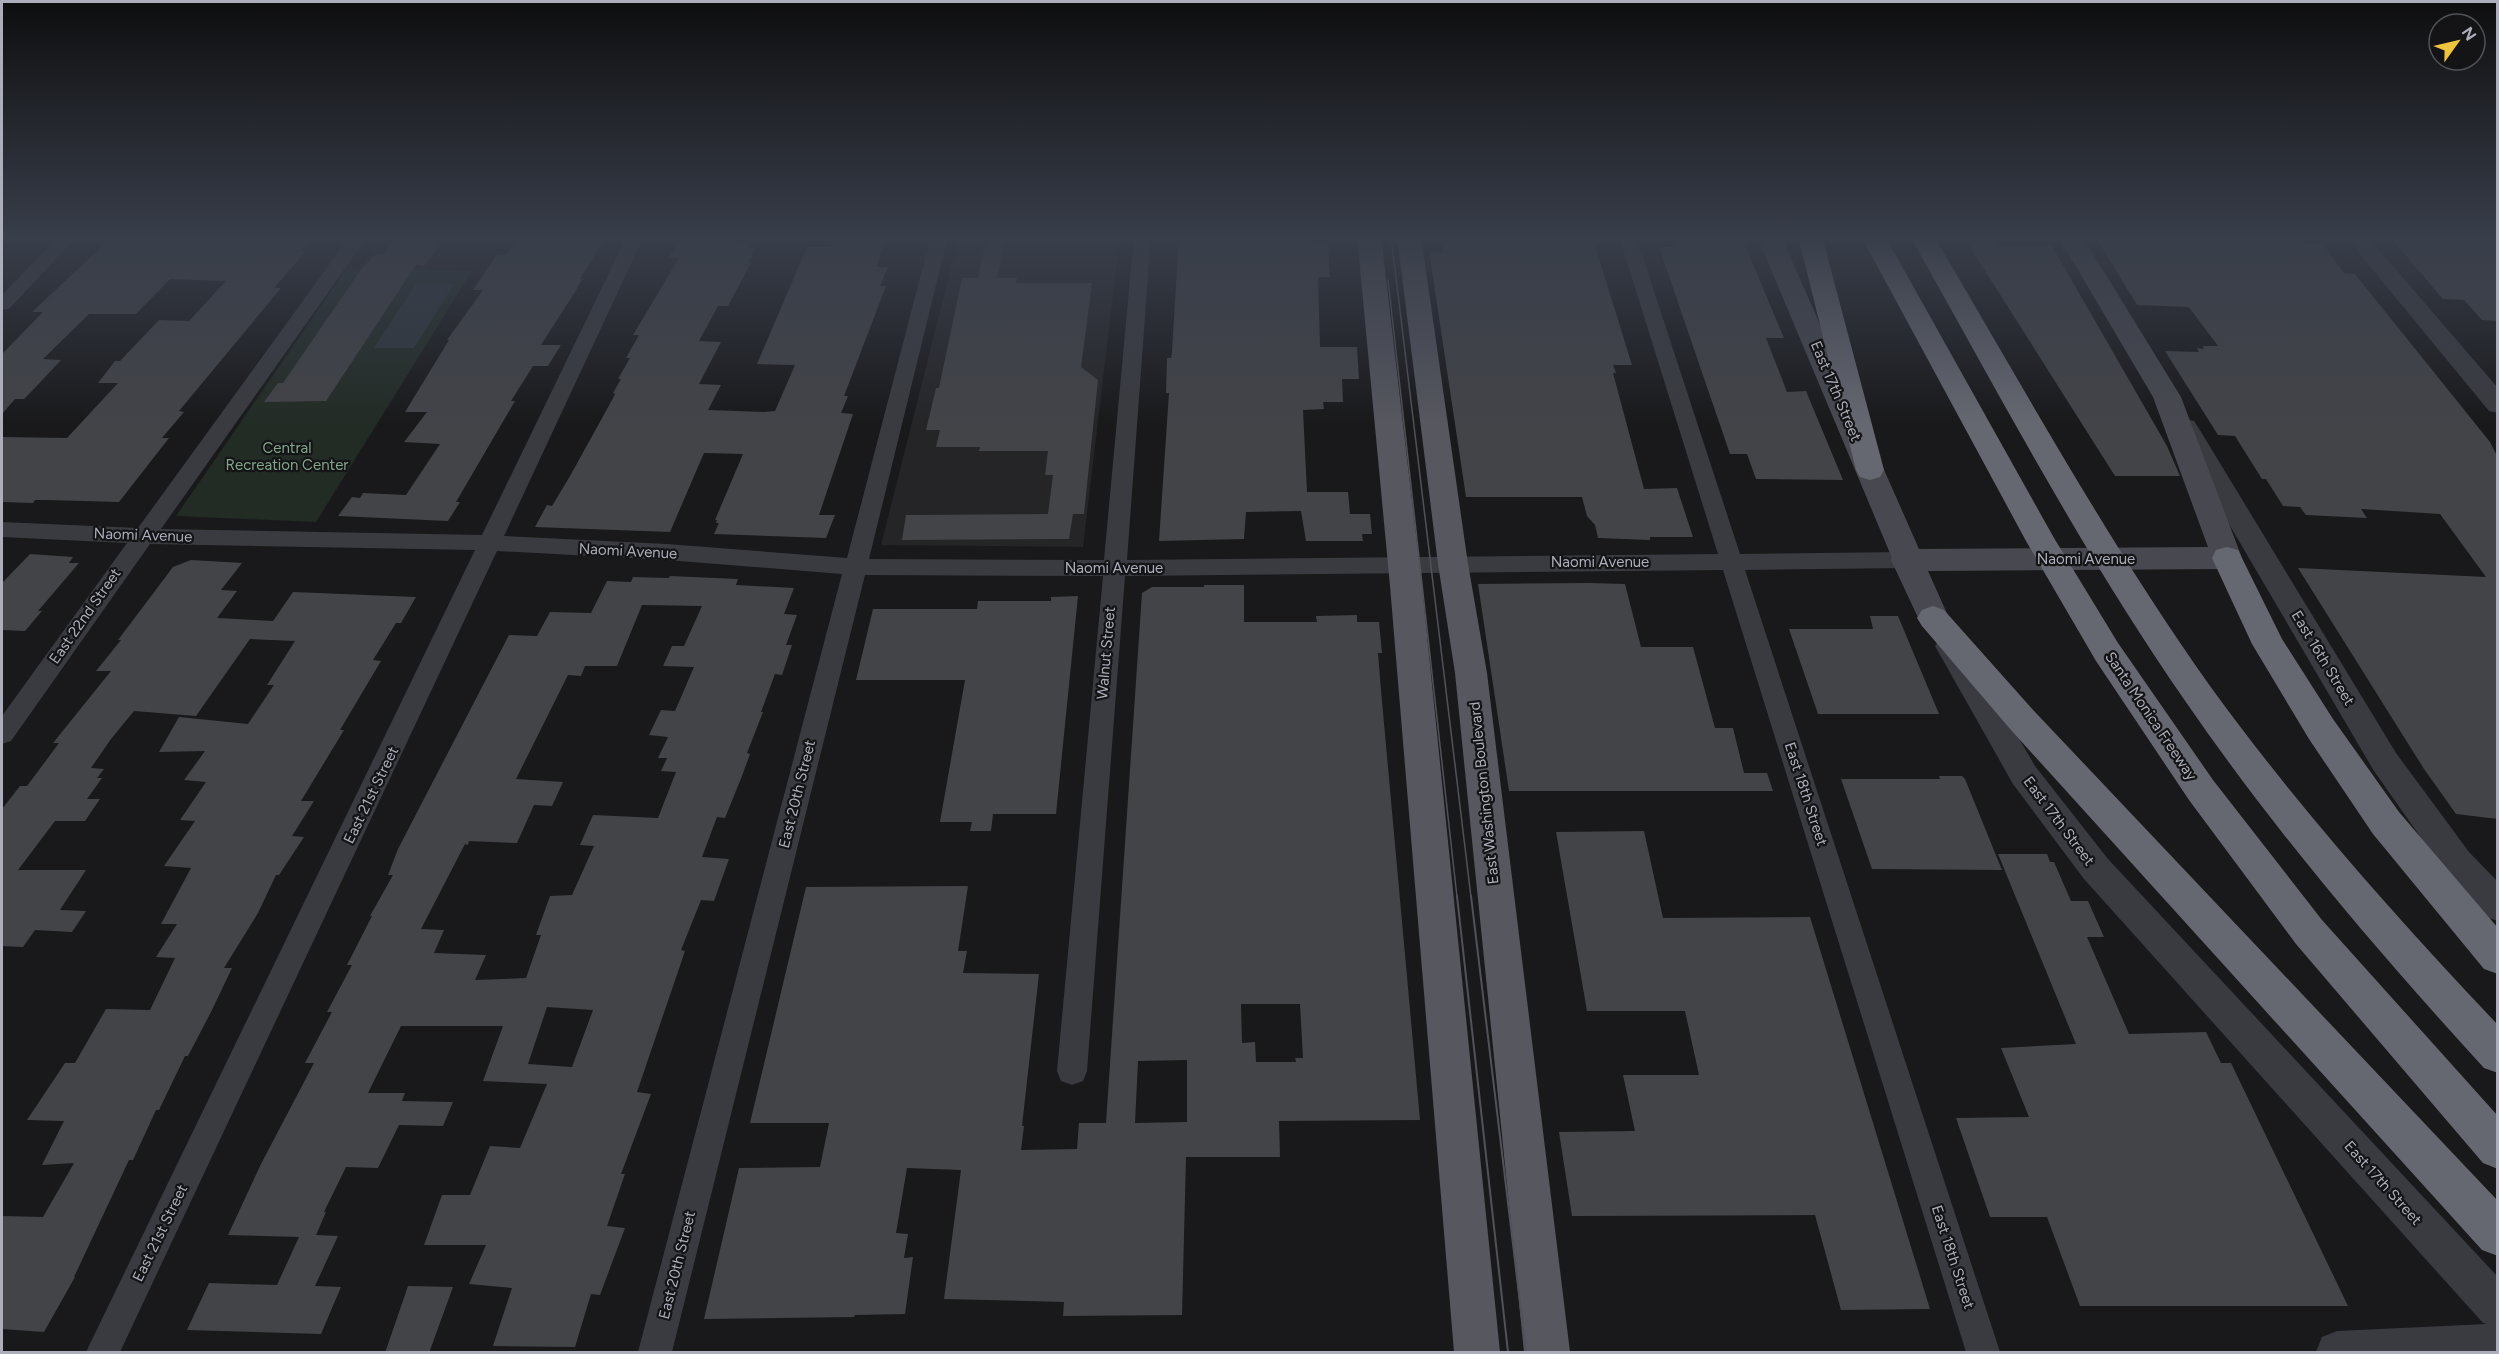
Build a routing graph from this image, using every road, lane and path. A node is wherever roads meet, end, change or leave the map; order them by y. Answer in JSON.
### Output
{"nodes":[{"id":1,"x":313,"y":299,"type":"edge"},
{"id":2,"x":606,"y":299,"type":"edge"},
{"id":3,"x":924,"y":299,"type":"edge"},
{"id":4,"x":1137,"y":299,"type":"edge"},
{"id":5,"x":1376,"y":299,"type":"edge"},
{"id":6,"x":1417,"y":299,"type":"edge"},
{"id":7,"x":1648,"y":299,"type":"edge"},
{"id":8,"x":1796,"y":299,"type":"edge"},
{"id":9,"x":1826,"y":299,"type":"edge"},
{"id":10,"x":1908,"y":299,"type":"edge"},
{"id":11,"x":1959,"y":299,"type":"edge"},
{"id":12,"x":2108,"y":299,"type":"edge"},
{"id":13,"x":2409,"y":299,"type":"edge"},
{"id":14,"x":2167,"y":398,"type":"junction"},
{"id":15,"x":2498,"y":405,"type":"edge"},
{"id":16,"x":1870,"y":470,"type":"junction"},
{"id":17,"x":2,"y":529,"type":"edge"},
{"id":18,"x":142,"y":536,"type":"junction"},
{"id":19,"x":491,"y":543,"type":"junction"},
{"id":20,"x":2227,"y":558,"type":"junction"},
{"id":21,"x":1906,"y":560,"type":"junction"},
{"id":22,"x":1731,"y":561,"type":"junction"},
{"id":23,"x":1404,"y":564,"type":"junction"},
{"id":24,"x":1453,"y":564,"type":"junction"},
{"id":25,"x":855,"y":567,"type":"junction"},
{"id":26,"x":1113,"y":568,"type":"junction"},
{"id":27,"x":1933,"y":618,"type":"junction"},
{"id":28,"x":2,"y":734,"type":"edge"},
{"id":29,"x":2498,"y":906,"type":"edge"},
{"id":30,"x":2498,"y":957,"type":"edge"},
{"id":31,"x":2498,"y":1054,"type":"edge"},
{"id":32,"x":1072,"y":1071,"type":"dead end"},
{"id":33,"x":2498,"y":1148,"type":"edge"},
{"id":34,"x":2498,"y":1234,"type":"edge"},
{"id":35,"x":2498,"y":1308,"type":"edge"},
{"id":36,"x":2498,"y":1346,"type":"edge"},
{"id":37,"x":103,"y":1353,"type":"edge"},
{"id":38,"x":654,"y":1353,"type":"edge"},
{"id":39,"x":1477,"y":1353,"type":"edge"},
{"id":40,"x":1547,"y":1353,"type":"edge"},
{"id":41,"x":1983,"y":1353,"type":"edge"},
{"id":42,"x":2337,"y":1353,"type":"edge"}],
"edges":[{"from":1,"to":18,"type":"street","name":"East 22nd Street"},
{"from":2,"to":19,"type":"street","name":"East 21st Street"},
{"from":3,"to":25,"type":"street","name":"East 20th Street"},
{"from":4,"to":26,"type":"street","name":"Walnut Street"},
{"from":5,"to":23,"type":"main road"},
{"from":6,"to":24,"type":"main road","name":"East Washington Boulevard"},
{"from":7,"to":22,"type":"street","name":"East 18th Street"},
{"from":8,"to":16,"type":"main road","name":"East 17th Street"},
{"from":9,"to":16,"type":"highway"},
{"from":10,"to":33,"type":"highway","name":"Santa Monica Freeway"},
{"from":11,"to":31,"type":"highway"},
{"from":12,"to":14,"type":"main road","name":"East 16th Street"},
{"from":13,"to":15,"type":"street"},
{"from":14,"to":20,"type":"main road","name":"East 16th Street"},
{"from":14,"to":29,"type":"street","name":"East 16th Street"},
{"from":16,"to":21,"type":"main road","name":"East 17th Street"},
{"from":17,"to":18,"type":"street","name":"Naomi Avenue"},
{"from":18,"to":19,"type":"street","name":"Naomi Avenue"},
{"from":18,"to":28,"type":"street","name":"East 22nd Street"},
{"from":19,"to":25,"type":"street","name":"Naomi Avenue"},
{"from":19,"to":37,"type":"street","name":"East 21st Street"},
{"from":20,"to":21,"type":"main road","name":"Naomi Avenue"},
{"from":20,"to":30,"type":"highway"},
{"from":21,"to":22,"type":"street","name":"Naomi Avenue"},
{"from":21,"to":27,"type":"main road","name":"East 17th Street"},
{"from":22,"to":24,"type":"street","name":"Naomi Avenue"},
{"from":22,"to":41,"type":"street","name":"East 18th Street"},
{"from":23,"to":24,"type":"street","name":"Naomi Avenue"},
{"from":23,"to":26,"type":"street","name":"Naomi Avenue"},
{"from":23,"to":39,"type":"main road"},
{"from":24,"to":40,"type":"main road","name":"East Washington Boulevard"},
{"from":25,"to":26,"type":"street","name":"Naomi Avenue"},
{"from":25,"to":38,"type":"street","name":"East 20th Street"},
{"from":26,"to":32,"type":"street","name":"Walnut Street"},
{"from":27,"to":34,"type":"highway"},
{"from":27,"to":35,"type":"street","name":"East 17th Street"},
{"from":36,"to":42,"type":"street"}]}
